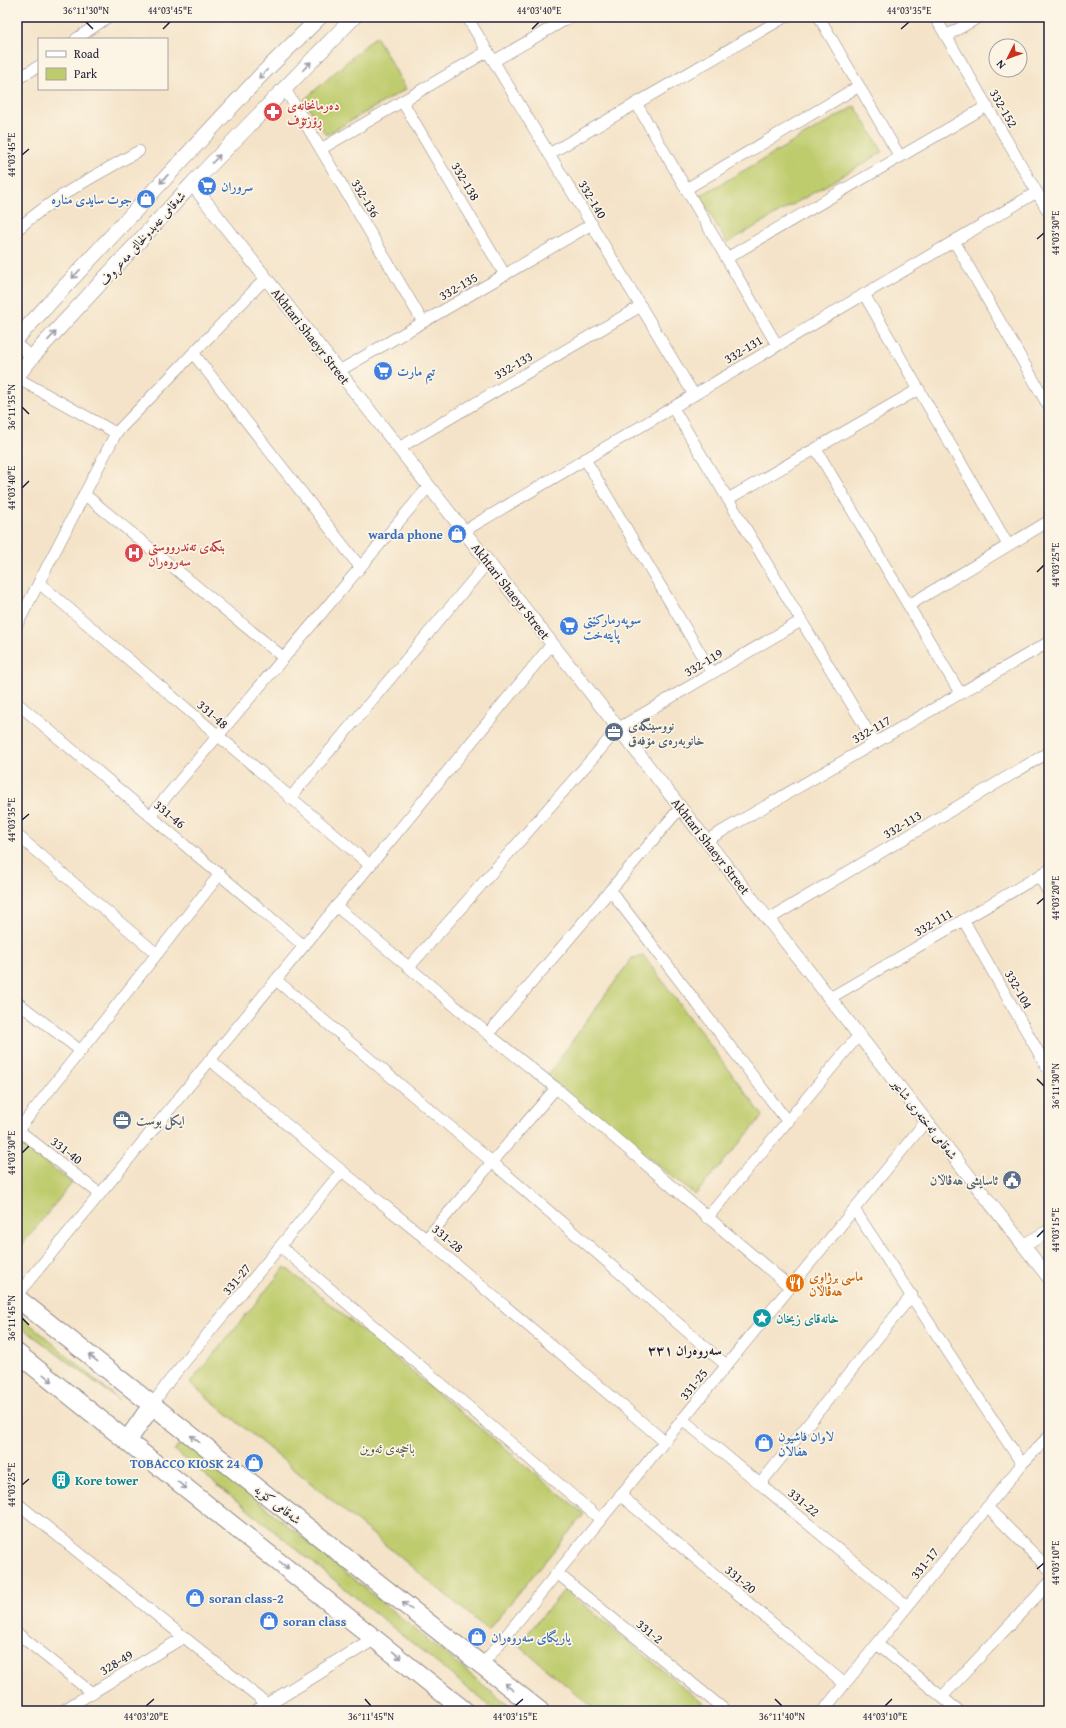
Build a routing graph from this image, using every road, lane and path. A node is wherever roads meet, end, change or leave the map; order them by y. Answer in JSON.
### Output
{"nodes":[{"id":1,"x":108,"y":17,"type":"edge"},
{"id":2,"x":320,"y":17,"type":"edge"},
{"id":3,"x":354,"y":17,"type":"edge"},
{"id":4,"x":467,"y":17,"type":"edge"},
{"id":5,"x":570,"y":17,"type":"edge"},
{"id":6,"x":785,"y":17,"type":"edge"},
{"id":7,"x":819,"y":17,"type":"edge"},
{"id":8,"x":935,"y":17,"type":"edge"},
{"id":9,"x":979,"y":17,"type":"edge"},
{"id":10,"x":946,"y":36,"type":"junction"},
{"id":11,"x":77,"y":38,"type":"edge"},
{"id":12,"x":488,"y":51,"type":"junction"},
{"id":13,"x":494,"y":61,"type":"junction"},
{"id":14,"x":38,"y":67,"type":"edge"},
{"id":15,"x":17,"y":79,"type":"edge"},
{"id":16,"x":859,"y":86,"type":"junction"},
{"id":17,"x":284,"y":89,"type":"junction"},
{"id":18,"x":402,"y":101,"type":"junction"},
{"id":19,"x":636,"y":103,"type":"junction"},
{"id":20,"x":987,"y":106,"type":"junction"},
{"id":21,"x":321,"y":149,"type":"junction"},
{"id":22,"x":139,"y":151,"type":"dead end"},
{"id":23,"x":550,"y":154,"type":"junction"},
{"id":24,"x":900,"y":157,"type":"junction"},
{"id":25,"x":192,"y":184,"type":"junction"},
{"id":26,"x":686,"y":189,"type":"junction"},
{"id":27,"x":1037,"y":192,"type":"junction"},
{"id":28,"x":1049,"y":213,"type":"edge"},
{"id":29,"x":592,"y":224,"type":"junction"},
{"id":30,"x":17,"y":230,"type":"edge"},
{"id":31,"x":954,"y":241,"type":"junction"},
{"id":32,"x":727,"y":258,"type":"junction"},
{"id":33,"x":505,"y":275,"type":"junction"},
{"id":34,"x":266,"y":278,"type":"junction"},
{"id":35,"x":864,"y":294,"type":"junction"},
{"id":36,"x":641,"y":306,"type":"junction"},
{"id":37,"x":423,"y":322,"type":"junction"},
{"id":38,"x":17,"y":338,"type":"edge"},
{"id":39,"x":17,"y":345,"type":"edge"},
{"id":40,"x":777,"y":346,"type":"junction"},
{"id":41,"x":193,"y":353,"type":"junction"},
{"id":42,"x":32,"y":357,"type":"junction"},
{"id":43,"x":339,"y":371,"type":"junction"},
{"id":44,"x":17,"y":377,"type":"edge"},
{"id":45,"x":919,"y":389,"type":"junction"},
{"id":46,"x":694,"y":395,"type":"junction"},
{"id":47,"x":1049,"y":407,"type":"edge"},
{"id":48,"x":672,"y":408,"type":"junction"},
{"id":49,"x":116,"y":433,"type":"junction"},
{"id":50,"x":399,"y":448,"type":"junction"},
{"id":51,"x":816,"y":448,"type":"junction"},
{"id":52,"x":586,"y":459,"type":"junction"},
{"id":53,"x":429,"y":486,"type":"junction"},
{"id":54,"x":84,"y":494,"type":"junction"},
{"id":55,"x":728,"y":499,"type":"junction"},
{"id":56,"x":1049,"y":521,"type":"edge"},
{"id":57,"x":464,"y":531,"type":"junction"},
{"id":58,"x":1008,"y":545,"type":"junction"},
{"id":59,"x":488,"y":562,"type":"junction"},
{"id":60,"x":360,"y":567,"type":"junction"},
{"id":61,"x":39,"y":583,"type":"junction"},
{"id":62,"x":909,"y":605,"type":"junction"},
{"id":63,"x":801,"y":621,"type":"junction"},
{"id":64,"x":17,"y":625,"type":"edge"},
{"id":65,"x":1049,"y":642,"type":"edge"},
{"id":66,"x":552,"y":644,"type":"junction"},
{"id":67,"x":284,"y":658,"type":"junction"},
{"id":68,"x":712,"y":673,"type":"junction"},
{"id":69,"x":960,"y":693,"type":"junction"},
{"id":70,"x":17,"y":703,"type":"edge"},
{"id":71,"x":619,"y":728,"type":"junction"},
{"id":72,"x":217,"y":736,"type":"junction"},
{"id":73,"x":875,"y":743,"type":"junction"},
{"id":74,"x":1049,"y":752,"type":"edge"},
{"id":75,"x":290,"y":798,"type":"junction"},
{"id":76,"x":681,"y":807,"type":"junction"},
{"id":77,"x":150,"y":816,"type":"junction"},
{"id":78,"x":17,"y":835,"type":"edge"},
{"id":79,"x":707,"y":840,"type":"junction"},
{"id":80,"x":370,"y":865,"type":"junction"},
{"id":81,"x":1049,"y":870,"type":"edge"},
{"id":82,"x":220,"y":874,"type":"junction"},
{"id":83,"x":1039,"y":876,"type":"junction"},
{"id":84,"x":610,"y":890,"type":"junction"},
{"id":85,"x":1049,"y":893,"type":"edge"},
{"id":86,"x":336,"y":906,"type":"junction"},
{"id":87,"x":768,"y":919,"type":"junction"},
{"id":88,"x":964,"y":921,"type":"junction"},
{"id":89,"x":304,"y":946,"type":"junction"},
{"id":90,"x":157,"y":954,"type":"junction"},
{"id":91,"x":409,"y":968,"type":"junction"},
{"id":92,"x":276,"y":980,"type":"junction"},
{"id":93,"x":830,"y":998,"type":"junction"},
{"id":94,"x":17,"y":1002,"type":"edge"},
{"id":95,"x":488,"y":1034,"type":"junction"},
{"id":96,"x":860,"y":1035,"type":"junction"},
{"id":97,"x":81,"y":1050,"type":"junction"},
{"id":98,"x":210,"y":1060,"type":"junction"},
{"id":99,"x":1049,"y":1070,"type":"edge"},
{"id":100,"x":556,"y":1088,"type":"junction"},
{"id":101,"x":926,"y":1121,"type":"junction"},
{"id":102,"x":788,"y":1122,"type":"junction"},
{"id":103,"x":18,"y":1130,"type":"edge"},
{"id":104,"x":492,"y":1162,"type":"junction"},
{"id":105,"x":342,"y":1172,"type":"junction"},
{"id":106,"x":100,"y":1194,"type":"junction"},
{"id":107,"x":854,"y":1209,"type":"junction"},
{"id":108,"x":707,"y":1218,"type":"junction"},
{"id":109,"x":1049,"y":1231,"type":"edge"},
{"id":110,"x":426,"y":1238,"type":"junction"},
{"id":111,"x":1024,"y":1245,"type":"junction"},
{"id":112,"x":281,"y":1247,"type":"junction"},
{"id":113,"x":1049,"y":1278,"type":"edge"},
{"id":114,"x":790,"y":1288,"type":"junction"},
{"id":115,"x":912,"y":1295,"type":"junction"},
{"id":116,"x":17,"y":1296,"type":"edge"},
{"id":117,"x":17,"y":1353,"type":"edge"},
{"id":118,"x":726,"y":1365,"type":"junction"},
{"id":119,"x":152,"y":1405,"type":"junction"},
{"id":120,"x":682,"y":1419,"type":"junction"},
{"id":121,"x":1049,"y":1436,"type":"edge"},
{"id":122,"x":127,"y":1441,"type":"junction"},
{"id":123,"x":664,"y":1441,"type":"junction"},
{"id":124,"x":1022,"y":1464,"type":"junction"},
{"id":125,"x":760,"y":1484,"type":"junction"},
{"id":126,"x":620,"y":1495,"type":"junction"},
{"id":127,"x":17,"y":1503,"type":"edge"},
{"id":128,"x":987,"y":1507,"type":"junction"},
{"id":129,"x":600,"y":1519,"type":"junction"},
{"id":130,"x":1049,"y":1569,"type":"edge"},
{"id":131,"x":557,"y":1573,"type":"junction"},
{"id":132,"x":1049,"y":1583,"type":"edge"},
{"id":133,"x":908,"y":1606,"type":"junction"},
{"id":134,"x":17,"y":1633,"type":"edge"},
{"id":135,"x":184,"y":1637,"type":"junction"},
{"id":136,"x":375,"y":1638,"type":"junction"},
{"id":137,"x":877,"y":1644,"type":"junction"},
{"id":138,"x":482,"y":1665,"type":"junction"},
{"id":139,"x":845,"y":1684,"type":"junction"},
{"id":140,"x":92,"y":1692,"type":"junction"},
{"id":141,"x":942,"y":1697,"type":"junction"},
{"id":142,"x":267,"y":1709,"type":"edge"},
{"id":143,"x":62,"y":1711,"type":"edge"},
{"id":144,"x":465,"y":1711,"type":"edge"},
{"id":145,"x":540,"y":1711,"type":"edge"},
{"id":146,"x":726,"y":1711,"type":"edge"},
{"id":147,"x":823,"y":1711,"type":"edge"},
{"id":148,"x":959,"y":1711,"type":"edge"}],
"edges":[{"from":1,"to":11,"type":"street"},
{"from":2,"to":38,"type":"main road","name":"شەقامی عەبدولخالق مەعروف","one_way":true},
{"from":17,"to":3,"type":"main road","name":"شەقامی عەبدولخالق مەعروف","one_way":true},
{"from":4,"to":12,"type":"street","name":"332-140"},
{"from":5,"to":13,"type":"street"},
{"from":6,"to":19,"type":"street"},
{"from":7,"to":16,"type":"street"},
{"from":8,"to":10,"type":"street","name":"332-152"},
{"from":9,"to":10,"type":"street"},
{"from":10,"to":20,"type":"street","name":"332-152"},
{"from":12,"to":13,"type":"street","name":"332-140"},
{"from":12,"to":18,"type":"street"},
{"from":13,"to":23,"type":"street","name":"332-140"},
{"from":14,"to":15,"type":"street"},
{"from":16,"to":24,"type":"street"},
{"from":16,"to":26,"type":"street"},
{"from":17,"to":21,"type":"street","name":"332-136"},
{"from":25,"to":17,"type":"main road","name":"شەقامی عەبدولخالق مەعروف","one_way":true},
{"from":18,"to":21,"type":"street"},
{"from":18,"to":33,"type":"street","name":"332-138"},
{"from":19,"to":23,"type":"street"},
{"from":19,"to":26,"type":"street"},
{"from":20,"to":24,"type":"street"},
{"from":20,"to":27,"type":"street","name":"332-152"},
{"from":21,"to":37,"type":"street","name":"332-136"},
{"from":22,"to":30,"type":"street"},
{"from":23,"to":29,"type":"street","name":"332-140"},
{"from":24,"to":32,"type":"street"},
{"from":25,"to":34,"type":"street","name":"Akhtari Shaeyr Street"},
{"from":42,"to":25,"type":"main road","name":"شەقامی عەبدولخالق مەعروف","one_way":true},
{"from":26,"to":32,"type":"street"},
{"from":27,"to":28,"type":"street","name":"332-152"},
{"from":27,"to":31,"type":"street","name":"332-131"},
{"from":29,"to":33,"type":"street","name":"332-135"},
{"from":29,"to":36,"type":"street","name":"332-140"},
{"from":31,"to":35,"type":"street","name":"332-131"},
{"from":31,"to":47,"type":"street"},
{"from":32,"to":40,"type":"street"},
{"from":33,"to":37,"type":"street","name":"332-135"},
{"from":34,"to":41,"type":"street"},
{"from":34,"to":43,"type":"street","name":"Akhtari Shaeyr Street"},
{"from":35,"to":40,"type":"street","name":"332-131"},
{"from":35,"to":45,"type":"street"},
{"from":36,"to":46,"type":"street","name":"332-140"},
{"from":36,"to":50,"type":"street","name":"332-133"},
{"from":37,"to":43,"type":"street","name":"332-135"},
{"from":39,"to":42,"type":"street"},
{"from":40,"to":46,"type":"street","name":"332-131"},
{"from":41,"to":49,"type":"street"},
{"from":41,"to":60,"type":"street"},
{"from":42,"to":44,"type":"main road","name":"شەقامی عەبدولخالق مەعروف"},
{"from":43,"to":50,"type":"street","name":"Akhtari Shaeyr Street"},
{"from":44,"to":49,"type":"street"},
{"from":45,"to":51,"type":"street"},
{"from":45,"to":58,"type":"street"},
{"from":46,"to":48,"type":"street","name":"332-131"},
{"from":48,"to":52,"type":"street","name":"332-131"},
{"from":48,"to":55,"type":"street"},
{"from":49,"to":54,"type":"street"},
{"from":50,"to":53,"type":"street","name":"Akhtari Shaeyr Street"},
{"from":51,"to":55,"type":"street"},
{"from":51,"to":62,"type":"street"},
{"from":52,"to":57,"type":"street","name":"332-131"},
{"from":52,"to":68,"type":"street"},
{"from":53,"to":57,"type":"street","name":"Akhtari Shaeyr Street"},
{"from":53,"to":60,"type":"street"},
{"from":54,"to":61,"type":"street"},
{"from":54,"to":67,"type":"street"},
{"from":55,"to":63,"type":"street"},
{"from":56,"to":58,"type":"street"},
{"from":57,"to":59,"type":"street","name":"Akhtari Shaeyr Street"},
{"from":58,"to":62,"type":"street"},
{"from":59,"to":66,"type":"street","name":"Akhtari Shaeyr Street"},
{"from":59,"to":75,"type":"street"},
{"from":60,"to":67,"type":"street"},
{"from":61,"to":64,"type":"street"},
{"from":61,"to":72,"type":"street","name":"331-48"},
{"from":62,"to":69,"type":"street"},
{"from":63,"to":68,"type":"street","name":"332-119"},
{"from":63,"to":73,"type":"street"},
{"from":65,"to":69,"type":"street","name":"332-117"},
{"from":66,"to":71,"type":"street","name":"Akhtari Shaeyr Street"},
{"from":66,"to":80,"type":"street"},
{"from":67,"to":72,"type":"street"},
{"from":68,"to":71,"type":"street","name":"332-119"},
{"from":69,"to":73,"type":"street","name":"332-117"},
{"from":70,"to":77,"type":"street","name":"331-46"},
{"from":71,"to":76,"type":"street","name":"Akhtari Shaeyr Street"},
{"from":71,"to":91,"type":"street","name":"332-119"},
{"from":72,"to":75,"type":"street","name":"331-48"},
{"from":72,"to":77,"type":"street"},
{"from":73,"to":79,"type":"street","name":"332-117"},
{"from":74,"to":87,"type":"street","name":"332-113"},
{"from":75,"to":80,"type":"street","name":"331-48"},
{"from":76,"to":79,"type":"street","name":"Akhtari Shaeyr Street"},
{"from":76,"to":84,"type":"street"},
{"from":77,"to":82,"type":"street","name":"331-46"},
{"from":78,"to":90,"type":"street"},
{"from":79,"to":87,"type":"street","name":"Akhtari Shaeyr Street"},
{"from":80,"to":86,"type":"street"},
{"from":81,"to":83,"type":"street","name":"332-111"},
{"from":82,"to":89,"type":"street","name":"331-46"},
{"from":82,"to":90,"type":"street"},
{"from":83,"to":85,"type":"street"},
{"from":83,"to":88,"type":"street","name":"332-111"},
{"from":84,"to":95,"type":"street"},
{"from":84,"to":102,"type":"street"},
{"from":86,"to":89,"type":"street"},
{"from":86,"to":91,"type":"street"},
{"from":87,"to":93,"type":"street","name":"Akhtari Shaeyr Street"},
{"from":88,"to":93,"type":"street","name":"332-111"},
{"from":88,"to":99,"type":"street","name":"332-104"},
{"from":89,"to":92,"type":"street"},
{"from":90,"to":97,"type":"street"},
{"from":91,"to":95,"type":"street"},
{"from":92,"to":98,"type":"street"},
{"from":92,"to":104,"type":"street"},
{"from":93,"to":96,"type":"street","name":"شەقامی ئەختەری شاعیر"},
{"from":94,"to":97,"type":"street"},
{"from":95,"to":100,"type":"street"},
{"from":96,"to":101,"type":"street","name":"شەقامی ئەختەری شاعیر"},
{"from":96,"to":102,"type":"street"},
{"from":97,"to":103,"type":"street"},
{"from":98,"to":105,"type":"street","name":"331-28"},
{"from":98,"to":106,"type":"street"},
{"from":100,"to":104,"type":"street"},
{"from":100,"to":108,"type":"street"},
{"from":101,"to":107,"type":"street","name":"331-25"},
{"from":101,"to":111,"type":"street","name":"شەقامی ئەختەری شاعیر"},
{"from":102,"to":108,"type":"street"},
{"from":103,"to":106,"type":"street","name":"331-40"},
{"from":104,"to":110,"type":"street"},
{"from":104,"to":118,"type":"street"},
{"from":105,"to":110,"type":"street","name":"331-28"},
{"from":105,"to":112,"type":"street","name":"331-27"},
{"from":106,"to":116,"type":"street"},
{"from":107,"to":114,"type":"street","name":"331-25"},
{"from":107,"to":115,"type":"street"},
{"from":108,"to":114,"type":"street"},
{"from":109,"to":111,"type":"street"},
{"from":110,"to":123,"type":"street","name":"331-28"},
{"from":111,"to":113,"type":"street","name":"شەقامی ئەختەری شاعیر"},
{"from":112,"to":119,"type":"street","name":"331-27"},
{"from":112,"to":129,"type":"street"},
{"from":114,"to":118,"type":"street","name":"331-25"},
{"from":115,"to":124,"type":"street"},
{"from":115,"to":125,"type":"street"},
{"from":119,"to":116,"type":"highway","name":"شەقامی کۆیە","one_way":true},
{"from":117,"to":122,"type":"highway","one_way":true},
{"from":118,"to":120,"type":"street","name":"331-25"},
{"from":119,"to":122,"type":"highway"},
{"from":138,"to":119,"type":"highway","name":"شەقامی کۆیە","one_way":true},
{"from":120,"to":123,"type":"street","name":"331-25"},
{"from":120,"to":125,"type":"street","name":"331-22"},
{"from":121,"to":124,"type":"street","name":"331-17"},
{"from":122,"to":136,"type":"highway","one_way":true},
{"from":123,"to":126,"type":"street","name":"331-25"},
{"from":124,"to":128,"type":"street","name":"331-17"},
{"from":125,"to":133,"type":"street","name":"331-22"},
{"from":126,"to":129,"type":"street","name":"331-25"},
{"from":126,"to":139,"type":"street","name":"331-20"},
{"from":127,"to":135,"type":"street"},
{"from":128,"to":130,"type":"street"},
{"from":128,"to":133,"type":"street","name":"331-17"},
{"from":129,"to":131,"type":"street","name":"331-25"},
{"from":131,"to":138,"type":"street","name":"331-25"},
{"from":131,"to":146,"type":"street","name":"331-2"},
{"from":132,"to":141,"type":"street"},
{"from":133,"to":137,"type":"street","name":"331-17"},
{"from":134,"to":140,"type":"street"},
{"from":135,"to":140,"type":"street","name":"328-49"},
{"from":135,"to":142,"type":"street"},
{"from":136,"to":142,"type":"street"},
{"from":136,"to":144,"type":"highway","one_way":true},
{"from":137,"to":139,"type":"street","name":"331-17"},
{"from":137,"to":141,"type":"street"},
{"from":145,"to":138,"type":"highway","name":"شەقامی کۆیە","one_way":true},
{"from":139,"to":147,"type":"street","name":"331-17"},
{"from":140,"to":143,"type":"street","name":"328-49"},
{"from":141,"to":148,"type":"street"}]}
